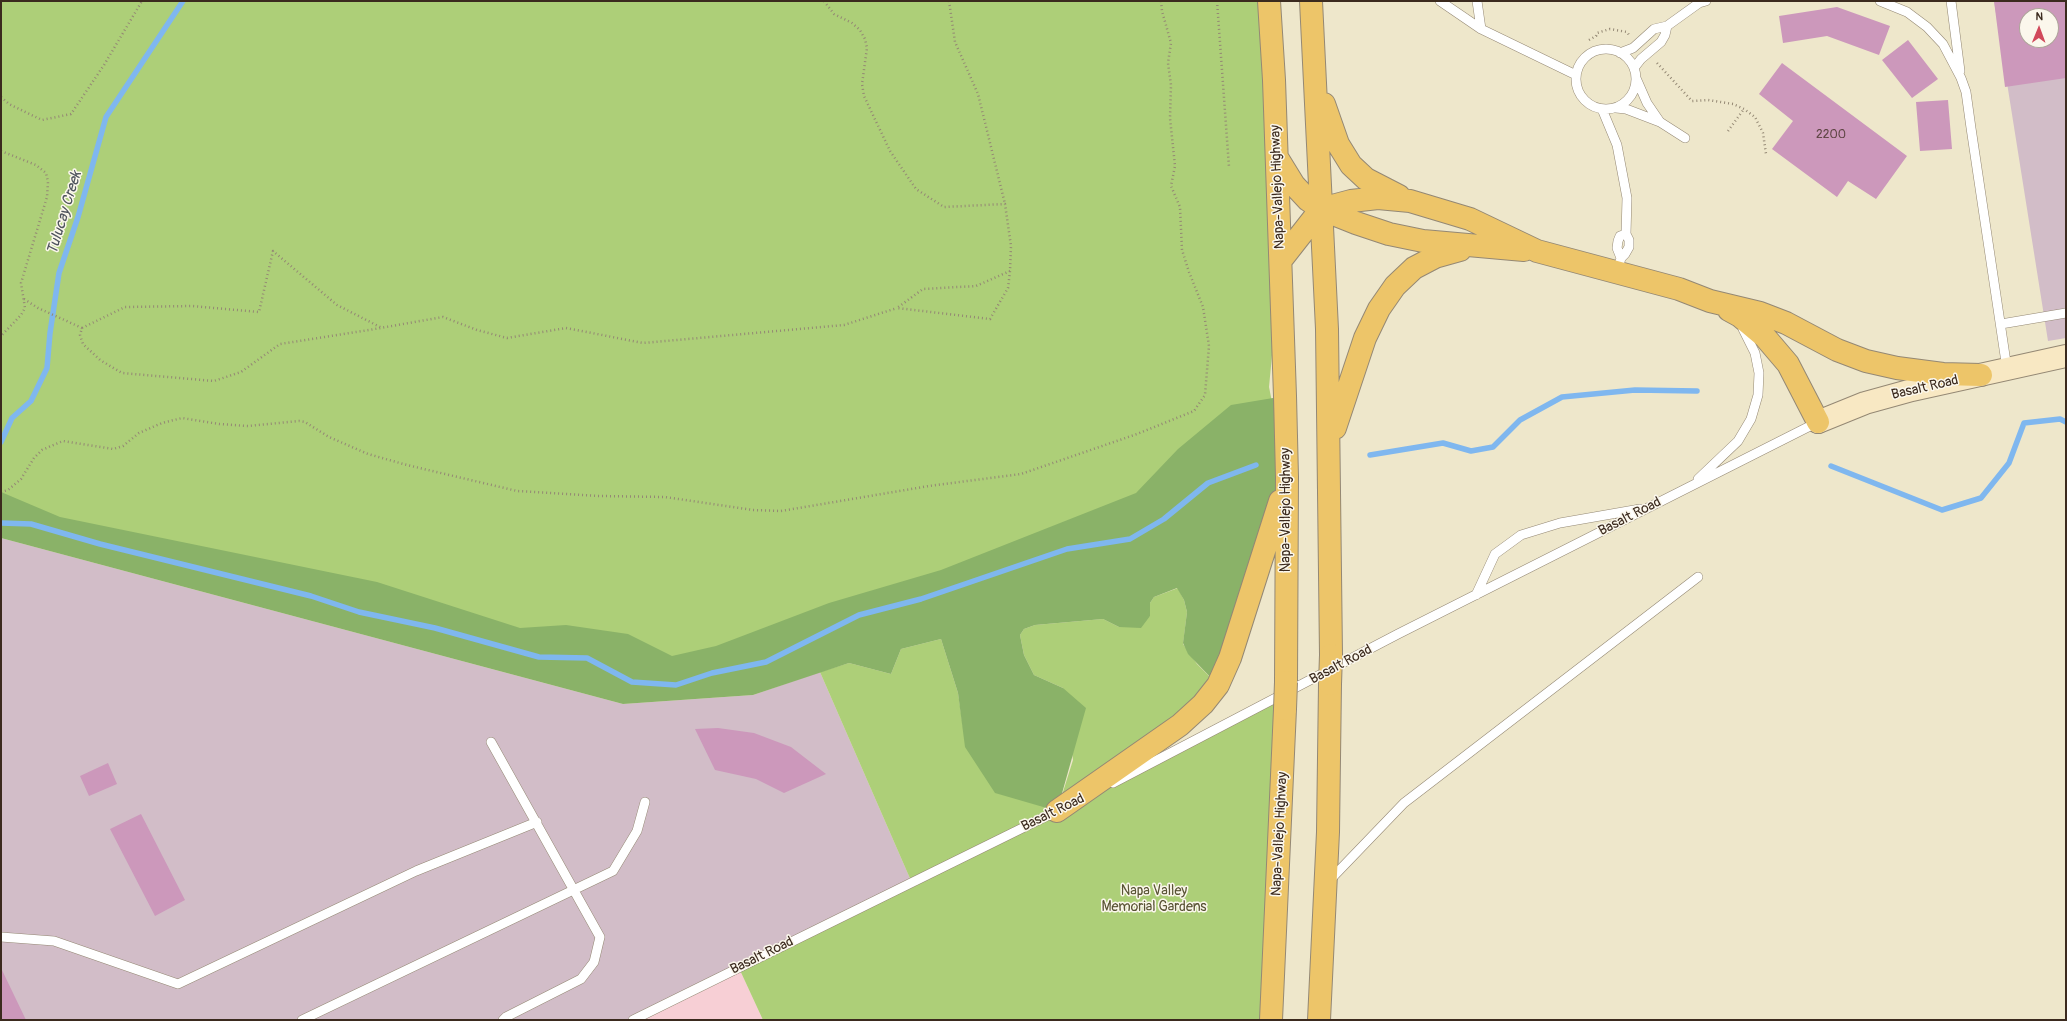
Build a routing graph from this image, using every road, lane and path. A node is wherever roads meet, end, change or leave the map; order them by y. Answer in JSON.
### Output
{"nodes":[{"id":1,"x":142,"y":1,"type":"edge"},
{"id":2,"x":824,"y":1,"type":"edge"},
{"id":3,"x":950,"y":1,"type":"edge"},
{"id":4,"x":1161,"y":1,"type":"edge"},
{"id":5,"x":1217,"y":1,"type":"edge"},
{"id":6,"x":1269,"y":1,"type":"edge"},
{"id":7,"x":1310,"y":1,"type":"edge"},
{"id":8,"x":1440,"y":1,"type":"edge"},
{"id":9,"x":1477,"y":1,"type":"edge"},
{"id":10,"x":1706,"y":1,"type":"edge"},
{"id":11,"x":1880,"y":1,"type":"edge"},
{"id":12,"x":1951,"y":1,"type":"edge"},
{"id":13,"x":1667,"y":26,"type":"junction"},
{"id":14,"x":1481,"y":29,"type":"junction"},
{"id":15,"x":1633,"y":38,"type":"dead end"},
{"id":16,"x":1589,"y":40,"type":"dead end"},
{"id":17,"x":1620,"y":53,"type":"junction"},
{"id":18,"x":1654,"y":60,"type":"dead end"},
{"id":19,"x":1634,"y":68,"type":"junction"},
{"id":20,"x":1576,"y":75,"type":"junction"},
{"id":21,"x":1315,"y":77,"type":"junction"},
{"id":22,"x":1636,"y":78,"type":"junction"},
{"id":23,"x":1961,"y":78,"type":"junction"},
{"id":24,"x":1,"y":97,"type":"edge"},
{"id":25,"x":1616,"y":108,"type":"junction"},
{"id":26,"x":1602,"y":109,"type":"junction"},
{"id":27,"x":1744,"y":109,"type":"junction"},
{"id":28,"x":1660,"y":122,"type":"junction"},
{"id":29,"x":1728,"y":131,"type":"dead end"},
{"id":30,"x":1685,"y":138,"type":"dead end"},
{"id":31,"x":1,"y":151,"type":"edge"},
{"id":32,"x":1766,"y":154,"type":"dead end"},
{"id":33,"x":1277,"y":158,"type":"junction"},
{"id":34,"x":1229,"y":167,"type":"dead end"},
{"id":35,"x":1410,"y":201,"type":"junction"},
{"id":36,"x":1005,"y":204,"type":"junction"},
{"id":37,"x":1321,"y":209,"type":"junction"},
{"id":38,"x":1491,"y":248,"type":"junction"},
{"id":39,"x":1537,"y":251,"type":"junction"},
{"id":40,"x":1281,"y":260,"type":"junction"},
{"id":41,"x":1619,"y":265,"type":"junction"},
{"id":42,"x":1010,"y":270,"type":"junction"},
{"id":43,"x":24,"y":299,"type":"junction"},
{"id":44,"x":1710,"y":301,"type":"junction"},
{"id":45,"x":897,"y":308,"type":"junction"},
{"id":46,"x":2066,"y":313,"type":"edge"},
{"id":47,"x":2001,"y":324,"type":"junction"},
{"id":48,"x":82,"y":328,"type":"junction"},
{"id":49,"x":383,"y":328,"type":"junction"},
{"id":50,"x":1,"y":336,"type":"edge"},
{"id":51,"x":2066,"y":356,"type":"edge"},
{"id":52,"x":2007,"y":369,"type":"junction"},
{"id":53,"x":1981,"y":375,"type":"junction"},
{"id":54,"x":1818,"y":422,"type":"junction"},
{"id":55,"x":1329,"y":446,"type":"junction"},
{"id":56,"x":1287,"y":477,"type":"junction"},
{"id":57,"x":1690,"y":487,"type":"junction"},
{"id":58,"x":1,"y":492,"type":"edge"},
{"id":59,"x":1649,"y":508,"type":"junction"},
{"id":60,"x":1698,"y":577,"type":"dead end"},
{"id":61,"x":1476,"y":595,"type":"junction"},
{"id":62,"x":491,"y":742,"type":"dead end"},
{"id":63,"x":644,"y":802,"type":"dead end"},
{"id":64,"x":1057,"y":811,"type":"junction"},
{"id":65,"x":537,"y":822,"type":"junction"},
{"id":66,"x":1326,"y":885,"type":"junction"},
{"id":67,"x":573,"y":890,"type":"junction"},
{"id":68,"x":1,"y":937,"type":"edge"},
{"id":69,"x":302,"y":1020,"type":"edge"},
{"id":70,"x":503,"y":1020,"type":"edge"},
{"id":71,"x":633,"y":1020,"type":"edge"},
{"id":72,"x":1271,"y":1020,"type":"edge"},
{"id":73,"x":1319,"y":1020,"type":"edge"}],
"edges":[{"from":1,"to":24,"type":"path"},
{"from":2,"to":36,"type":"path"},
{"from":3,"to":36,"type":"path"},
{"from":4,"to":58,"type":"path"},
{"from":5,"to":34,"type":"path"},
{"from":6,"to":33,"type":"main road","name":"Napa-Vallejo Highway"},
{"from":7,"to":21,"type":"main road"},
{"from":8,"to":14,"type":"lane"},
{"from":9,"to":14,"type":"lane"},
{"from":10,"to":13,"type":"lane"},
{"from":11,"to":23,"type":"lane"},
{"from":12,"to":23,"type":"lane"},
{"from":13,"to":17,"type":"lane"},
{"from":13,"to":19,"type":"lane"},
{"from":14,"to":20,"type":"lane"},
{"from":15,"to":16,"type":"path"},
{"from":17,"to":19,"type":"lane"},
{"from":17,"to":20,"type":"lane"},
{"from":18,"to":27,"type":"path"},
{"from":19,"to":22,"type":"lane"},
{"from":20,"to":26,"type":"lane"},
{"from":21,"to":35,"type":"main road"},
{"from":21,"to":37,"type":"main road"},
{"from":22,"to":25,"type":"lane"},
{"from":22,"to":28,"type":"lane"},
{"from":23,"to":47,"type":"lane"},
{"from":25,"to":26,"type":"lane"},
{"from":25,"to":28,"type":"lane"},
{"from":26,"to":41,"type":"lane"},
{"from":27,"to":29,"type":"path"},
{"from":27,"to":32,"type":"path"},
{"from":28,"to":30,"type":"lane"},
{"from":31,"to":43,"type":"path"},
{"from":33,"to":37,"type":"main road"},
{"from":33,"to":40,"type":"main road","name":"Napa-Vallejo Highway"},
{"from":35,"to":37,"type":"main road"},
{"from":35,"to":39,"type":"main road"},
{"from":36,"to":42,"type":"path"},
{"from":37,"to":38,"type":"main road"},
{"from":37,"to":40,"type":"main road"},
{"from":37,"to":55,"type":"main road"},
{"from":38,"to":39,"type":"main road"},
{"from":38,"to":55,"type":"main road"},
{"from":39,"to":41,"type":"main road"},
{"from":40,"to":56,"type":"main road","name":"Napa-Vallejo Highway"},
{"from":41,"to":44,"type":"main road"},
{"from":42,"to":45,"type":"path"},
{"from":42,"to":45,"type":"path"},
{"from":43,"to":48,"type":"path"},
{"from":43,"to":50,"type":"path"},
{"from":44,"to":53,"type":"main road"},
{"from":44,"to":54,"type":"main road"},
{"from":44,"to":57,"type":"lane"},
{"from":45,"to":49,"type":"path"},
{"from":46,"to":47,"type":"lane"},
{"from":47,"to":52,"type":"lane"},
{"from":48,"to":49,"type":"path"},
{"from":48,"to":49,"type":"path"},
{"from":51,"to":52,"type":"street","name":"Basalt Road"},
{"from":52,"to":53,"type":"street","name":"Basalt Road"},
{"from":53,"to":54,"type":"street","name":"Basalt Road"},
{"from":54,"to":57,"type":"lane","name":"Basalt Road"},
{"from":55,"to":66,"type":"main road","bridge":true},
{"from":56,"to":64,"type":"main road"},
{"from":56,"to":72,"type":"main road","name":"Napa-Vallejo Highway","bridge":true},
{"from":57,"to":59,"type":"lane","name":"Basalt Road"},
{"from":59,"to":61,"type":"lane","name":"Basalt Road"},
{"from":59,"to":61,"type":"lane"},
{"from":60,"to":66,"type":"lane"},
{"from":61,"to":64,"type":"lane","name":"Basalt Road"},
{"from":62,"to":65,"type":"lane"},
{"from":63,"to":67,"type":"lane"},
{"from":64,"to":71,"type":"lane","name":"Basalt Road"},
{"from":65,"to":67,"type":"lane"},
{"from":65,"to":68,"type":"lane"},
{"from":66,"to":73,"type":"main road"},
{"from":67,"to":69,"type":"lane"},
{"from":67,"to":70,"type":"lane"}]}
